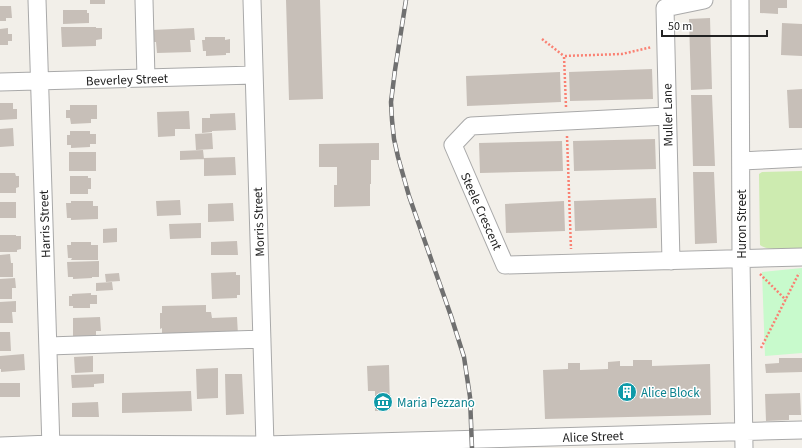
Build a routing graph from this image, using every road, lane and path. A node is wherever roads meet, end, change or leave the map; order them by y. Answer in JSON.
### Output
{"nodes":[{"id":1,"x":37,"y":0,"type":"edge"},
{"id":2,"x":144,"y":0,"type":"edge"},
{"id":3,"x":252,"y":0,"type":"edge"},
{"id":4,"x":704,"y":0,"type":"edge"},
{"id":5,"x":740,"y":0,"type":"edge"},
{"id":6,"x":542,"y":39,"type":"dead end"},
{"id":7,"x":564,"y":56,"type":"dead end"},
{"id":8,"x":254,"y":76,"type":"junction"},
{"id":9,"x":146,"y":78,"type":"junction"},
{"id":10,"x":40,"y":81,"type":"junction"},
{"id":11,"x":0,"y":82,"type":"edge"},
{"id":12,"x":667,"y":116,"type":"junction"},
{"id":13,"x":802,"y":158,"type":"edge"},
{"id":14,"x":741,"y":161,"type":"junction"},
{"id":15,"x":802,"y":257,"type":"edge"},
{"id":16,"x":741,"y":260,"type":"junction"},
{"id":17,"x":671,"y":261,"type":"junction"},
{"id":18,"x":802,"y":267,"type":"edge"},
{"id":19,"x":760,"y":274,"type":"dead end"},
{"id":20,"x":786,"y":300,"type":"junction"},
{"id":21,"x":262,"y":339,"type":"junction"},
{"id":22,"x":48,"y":346,"type":"junction"},
{"id":23,"x":761,"y":348,"type":"dead end"},
{"id":24,"x":802,"y":430,"type":"edge"},
{"id":25,"x":744,"y":431,"type":"junction"},
{"id":26,"x":497,"y":443,"type":"edge"},
{"id":27,"x":426,"y":444,"type":"edge"},
{"id":28,"x":265,"y":445,"type":"junction"},
{"id":29,"x":0,"y":446,"type":"edge"},
{"id":30,"x":51,"y":446,"type":"edge"},
{"id":31,"x":230,"y":446,"type":"edge"},
{"id":32,"x":744,"y":448,"type":"edge"}],
"edges":[{"from":1,"to":10,"type":"street","name":"Harris Street"},
{"from":2,"to":9,"type":"street"},
{"from":3,"to":8,"type":"street","name":"Morris Street"},
{"from":4,"to":12,"type":"street","name":"Muller Lane"},
{"from":5,"to":14,"type":"street","name":"Huron Street"},
{"from":6,"to":7,"type":"path"},
{"from":8,"to":9,"type":"street","name":"Beverley Street"},
{"from":8,"to":21,"type":"street","name":"Morris Street"},
{"from":9,"to":10,"type":"street","name":"Beverley Street"},
{"from":10,"to":11,"type":"street","name":"Beverley Street"},
{"from":10,"to":22,"type":"street","name":"Harris Street"},
{"from":12,"to":17,"type":"street","name":"Muller Lane"},
{"from":12,"to":17,"type":"street","name":"Steele Crescent"},
{"from":13,"to":14,"type":"street"},
{"from":14,"to":16,"type":"street","name":"Huron Street"},
{"from":15,"to":16,"type":"street","name":"Steele Crescent"},
{"from":16,"to":17,"type":"street","name":"Steele Crescent"},
{"from":16,"to":25,"type":"street","name":"Huron Street"},
{"from":18,"to":20,"type":"path"},
{"from":19,"to":20,"type":"path"},
{"from":20,"to":23,"type":"path"},
{"from":21,"to":22,"type":"street"},
{"from":21,"to":28,"type":"street","name":"Morris Street"},
{"from":22,"to":30,"type":"street","name":"Harris Street"},
{"from":24,"to":25,"type":"street","name":"Alice Street"},
{"from":25,"to":26,"type":"street","name":"Alice Street"},
{"from":25,"to":32,"type":"street","name":"Huron Street"},
{"from":26,"to":27,"type":"street","name":"Alice Street"},
{"from":27,"to":28,"type":"street","name":"Alice Street"},
{"from":28,"to":31,"type":"street","name":"Alice Street"},
{"from":29,"to":30,"type":"street","name":"Alice Street"},
{"from":30,"to":31,"type":"street","name":"Alice Street"}]}
